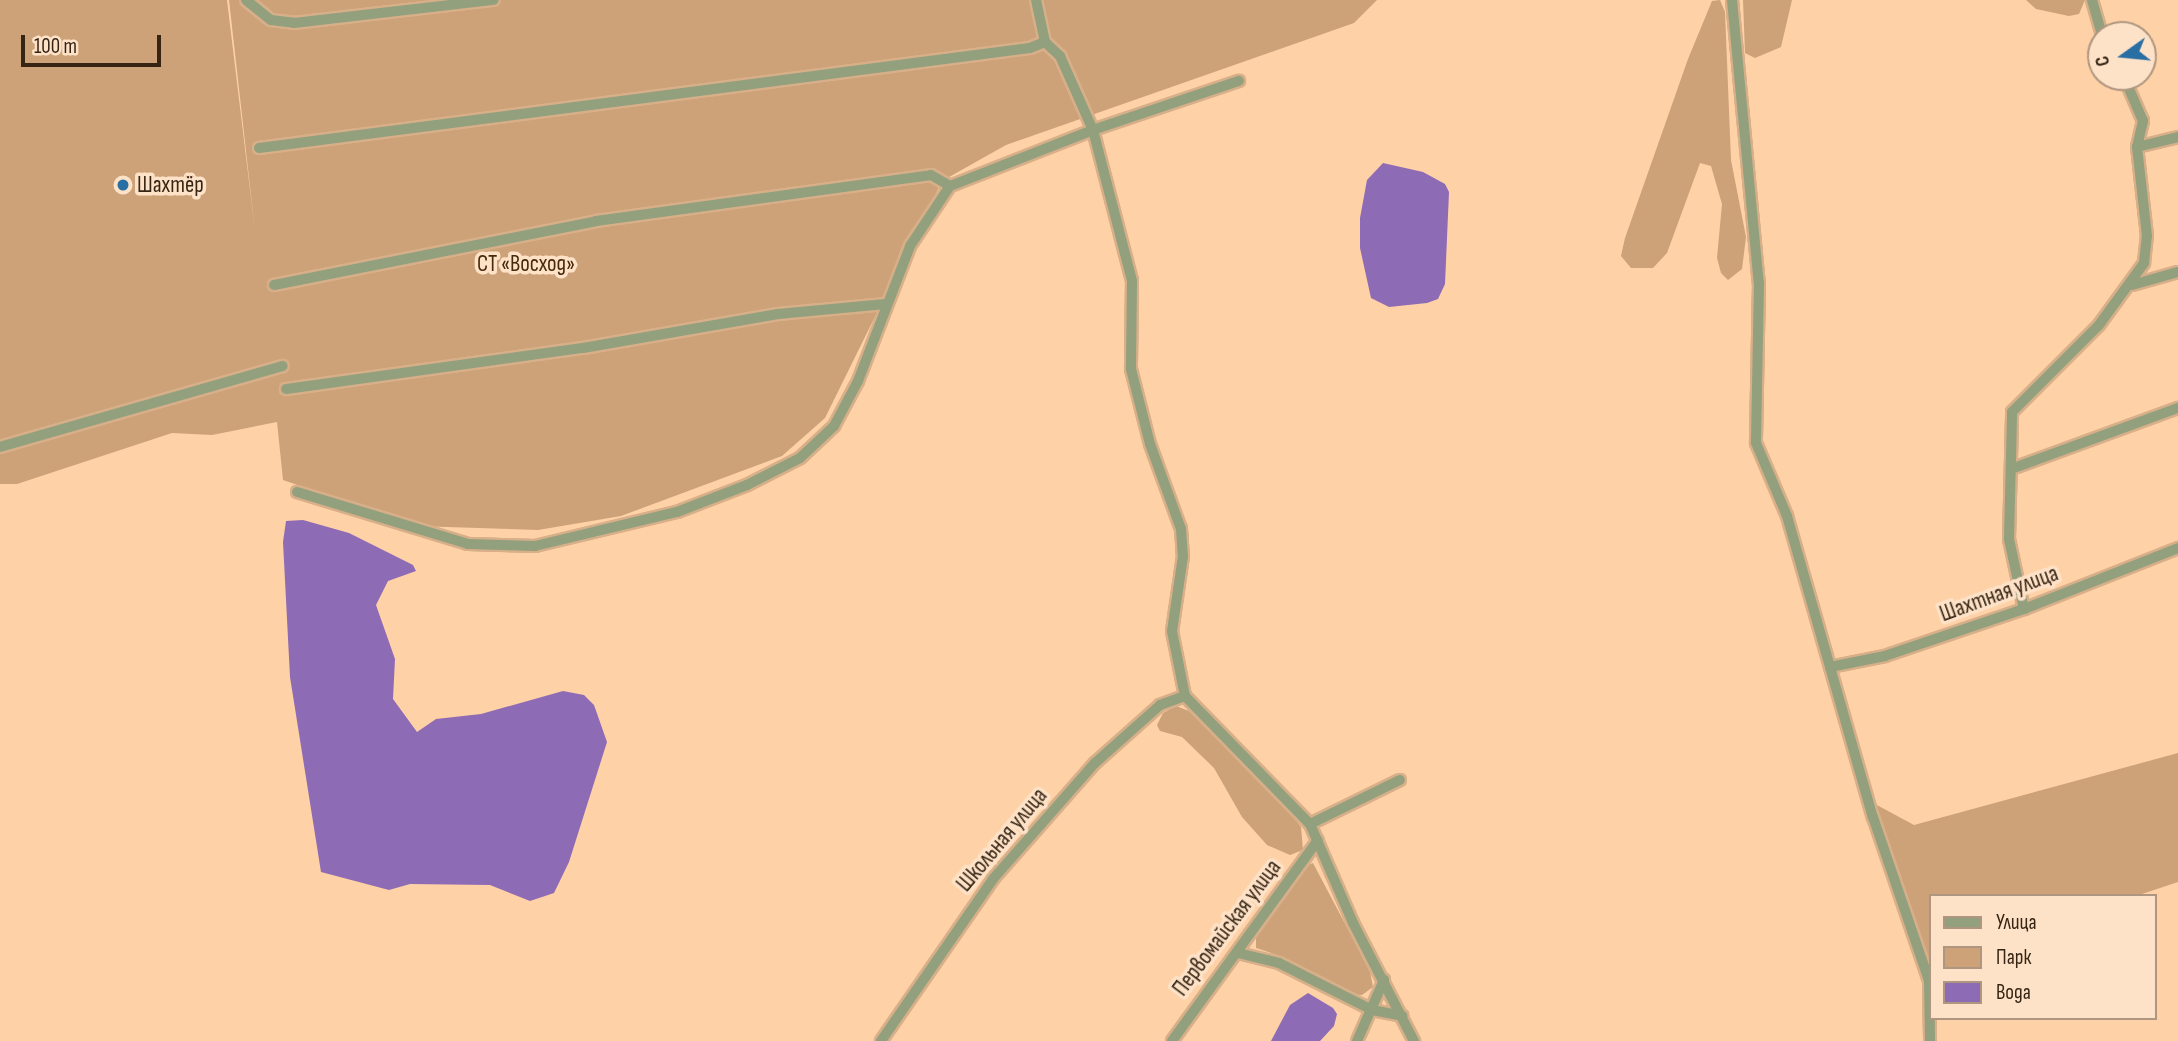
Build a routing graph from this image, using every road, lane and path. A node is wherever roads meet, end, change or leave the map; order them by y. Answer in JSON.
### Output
{"nodes":[{"id":1,"x":246,"y":0,"type":"edge"},
{"id":2,"x":494,"y":0,"type":"edge"},
{"id":3,"x":1036,"y":0,"type":"edge"},
{"id":4,"x":1732,"y":0,"type":"edge"},
{"id":5,"x":2092,"y":0,"type":"edge"},
{"id":6,"x":2098,"y":21,"type":"edge"},
{"id":7,"x":1045,"y":42,"type":"junction"},
{"id":8,"x":1239,"y":81,"type":"dead end"},
{"id":9,"x":2130,"y":91,"type":"edge"},
{"id":10,"x":1093,"y":130,"type":"junction"},
{"id":11,"x":2178,"y":136,"type":"edge"},
{"id":12,"x":2137,"y":147,"type":"junction"},
{"id":13,"x":258,"y":148,"type":"dead end"},
{"id":14,"x":950,"y":186,"type":"junction"},
{"id":15,"x":2178,"y":272,"type":"edge"},
{"id":16,"x":274,"y":285,"type":"dead end"},
{"id":17,"x":2132,"y":285,"type":"junction"},
{"id":18,"x":886,"y":304,"type":"junction"},
{"id":19,"x":283,"y":366,"type":"dead end"},
{"id":20,"x":286,"y":389,"type":"dead end"},
{"id":21,"x":2178,"y":408,"type":"edge"},
{"id":22,"x":0,"y":447,"type":"edge"},
{"id":23,"x":2011,"y":470,"type":"junction"},
{"id":24,"x":298,"y":492,"type":"dead end"},
{"id":25,"x":2178,"y":548,"type":"edge"},
{"id":26,"x":2025,"y":609,"type":"junction"},
{"id":27,"x":1830,"y":667,"type":"junction"},
{"id":28,"x":1185,"y":696,"type":"junction"},
{"id":29,"x":1400,"y":780,"type":"dead end"},
{"id":30,"x":1310,"y":824,"type":"junction"},
{"id":31,"x":1318,"y":840,"type":"junction"},
{"id":32,"x":1238,"y":953,"type":"junction"},
{"id":33,"x":1384,"y":980,"type":"junction"},
{"id":34,"x":1372,"y":1010,"type":"junction"},
{"id":35,"x":1402,"y":1016,"type":"junction"},
{"id":36,"x":881,"y":1041,"type":"edge"},
{"id":37,"x":1172,"y":1041,"type":"edge"},
{"id":38,"x":1357,"y":1041,"type":"edge"},
{"id":39,"x":1414,"y":1041,"type":"edge"},
{"id":40,"x":1930,"y":1041,"type":"edge"}],
"edges":[{"from":1,"to":2,"type":"street"},
{"from":3,"to":7,"type":"street"},
{"from":4,"to":27,"type":"street"},
{"from":5,"to":6,"type":"street"},
{"from":7,"to":10,"type":"street"},
{"from":7,"to":13,"type":"street"},
{"from":8,"to":10,"type":"street"},
{"from":9,"to":12,"type":"street"},
{"from":10,"to":14,"type":"street"},
{"from":10,"to":28,"type":"street"},
{"from":11,"to":12,"type":"street"},
{"from":12,"to":17,"type":"street"},
{"from":14,"to":16,"type":"street"},
{"from":14,"to":18,"type":"street"},
{"from":15,"to":17,"type":"street"},
{"from":17,"to":23,"type":"street"},
{"from":18,"to":20,"type":"street"},
{"from":18,"to":24,"type":"street"},
{"from":19,"to":22,"type":"street"},
{"from":21,"to":23,"type":"street"},
{"from":23,"to":26,"type":"street"},
{"from":25,"to":26,"type":"street","name":"Шахтная улица"},
{"from":26,"to":27,"type":"street","name":"Шахтная улица"},
{"from":27,"to":40,"type":"street"},
{"from":28,"to":30,"type":"street"},
{"from":28,"to":36,"type":"street","name":"Школьная улица"},
{"from":29,"to":30,"type":"street"},
{"from":30,"to":31,"type":"street"},
{"from":31,"to":32,"type":"street","name":"Первомайская улица"},
{"from":31,"to":33,"type":"street"},
{"from":32,"to":34,"type":"street"},
{"from":32,"to":37,"type":"street","name":"Первомайская улица"},
{"from":33,"to":34,"type":"street"},
{"from":33,"to":35,"type":"street"},
{"from":34,"to":35,"type":"street"},
{"from":34,"to":38,"type":"street"},
{"from":35,"to":39,"type":"street"}]}
